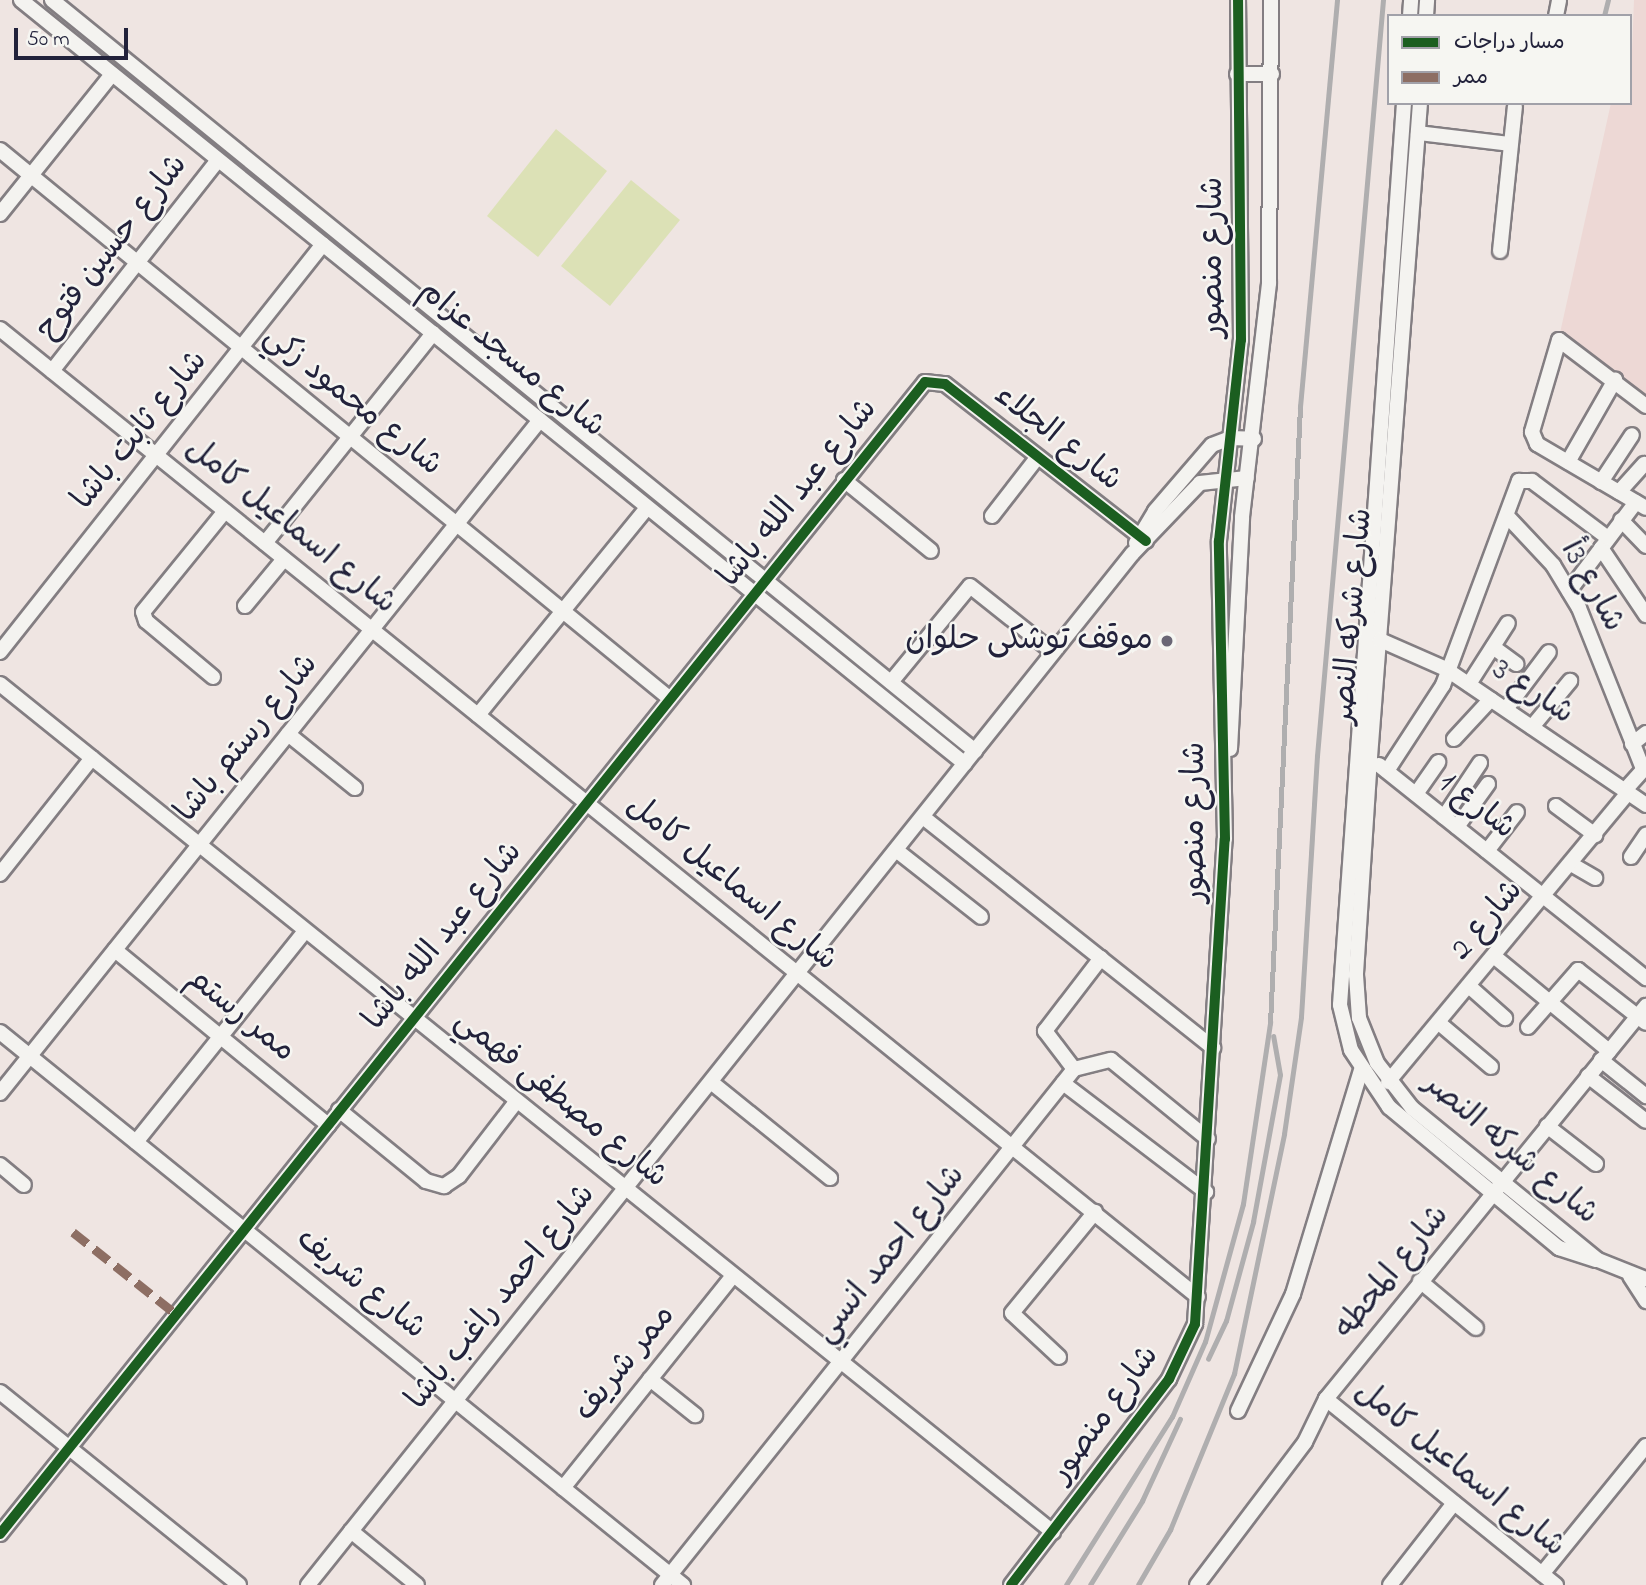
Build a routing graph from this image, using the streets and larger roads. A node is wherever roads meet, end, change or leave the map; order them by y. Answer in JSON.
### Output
{"nodes":[{"id":1,"x":21,"y":0,"type":"edge"},
{"id":2,"x":52,"y":0,"type":"edge"},
{"id":3,"x":1238,"y":0,"type":"edge"},
{"id":4,"x":1271,"y":0,"type":"edge"},
{"id":5,"x":112,"y":74,"type":"junction"},
{"id":6,"x":1237,"y":74,"type":"junction"},
{"id":7,"x":1272,"y":74,"type":"junction"},
{"id":8,"x":1404,"y":105,"type":"edge"},
{"id":9,"x":1420,"y":105,"type":"edge"},
{"id":10,"x":1515,"y":107,"type":"dead end"},
{"id":11,"x":1418,"y":133,"type":"junction"},
{"id":12,"x":1510,"y":144,"type":"junction"},
{"id":13,"x":0,"y":150,"type":"edge"},
{"id":14,"x":218,"y":160,"type":"junction"},
{"id":15,"x":31,"y":176,"type":"junction"},
{"id":16,"x":0,"y":214,"type":"edge"},
{"id":17,"x":323,"y":244,"type":"junction"},
{"id":18,"x":1500,"y":251,"type":"dead end"},
{"id":19,"x":137,"y":262,"type":"junction"},
{"id":20,"x":0,"y":329,"type":"edge"},
{"id":21,"x":433,"y":333,"type":"junction"},
{"id":22,"x":243,"y":349,"type":"junction"},
{"id":23,"x":52,"y":371,"type":"junction"},
{"id":24,"x":935,"y":380,"type":"joint"},
{"id":25,"x":1615,"y":380,"type":"junction"},
{"id":26,"x":1646,"y":405,"type":"edge"},
{"id":27,"x":540,"y":420,"type":"junction"},
{"id":28,"x":1632,"y":435,"type":"dead end"},
{"id":29,"x":350,"y":437,"type":"junction"},
{"id":30,"x":1230,"y":438,"type":"junction"},
{"id":31,"x":1254,"y":439,"type":"junction"},
{"id":32,"x":157,"y":456,"type":"junction"},
{"id":33,"x":1037,"y":457,"type":"junction"},
{"id":34,"x":1568,"y":462,"type":"junction"},
{"id":35,"x":1644,"y":464,"type":"edge"},
{"id":36,"x":1225,"y":476,"type":"junction"},
{"id":37,"x":1247,"y":478,"type":"junction"},
{"id":38,"x":844,"y":480,"type":"junction"},
{"id":39,"x":1601,"y":482,"type":"junction"},
{"id":40,"x":1619,"y":492,"type":"junction"},
{"id":41,"x":1643,"y":506,"type":"edge"},
{"id":42,"x":648,"y":508,"type":"junction"},
{"id":43,"x":225,"y":511,"type":"junction"},
{"id":44,"x":992,"y":516,"type":"dead end"},
{"id":45,"x":1508,"y":517,"type":"junction"},
{"id":46,"x":1621,"y":520,"type":"junction"},
{"id":47,"x":457,"y":523,"type":"junction"},
{"id":48,"x":1143,"y":538,"type":"junction"},
{"id":49,"x":265,"y":543,"type":"junction"},
{"id":50,"x":1604,"y":543,"type":"junction"},
{"id":51,"x":1646,"y":546,"type":"edge"},
{"id":52,"x":931,"y":551,"type":"dead end"},
{"id":53,"x":284,"y":559,"type":"junction"},
{"id":54,"x":764,"y":579,"type":"junction"},
{"id":55,"x":1569,"y":591,"type":"junction"},
{"id":56,"x":753,"y":592,"type":"junction"},
{"id":57,"x":245,"y":606,"type":"dead end"},
{"id":58,"x":563,"y":611,"type":"junction"},
{"id":59,"x":1646,"y":615,"type":"edge"},
{"id":60,"x":1508,"y":623,"type":"dead end"},
{"id":61,"x":371,"y":629,"type":"junction"},
{"id":62,"x":1380,"y":640,"type":"junction"},
{"id":63,"x":1493,"y":647,"type":"junction"},
{"id":64,"x":0,"y":652,"type":"edge"},
{"id":65,"x":1053,"y":652,"type":"junction"},
{"id":66,"x":1549,"y":652,"type":"dead end"},
{"id":67,"x":1516,"y":664,"type":"dead end"},
{"id":68,"x":1446,"y":669,"type":"junction"},
{"id":69,"x":213,"y":677,"type":"dead end"},
{"id":70,"x":1570,"y":681,"type":"dead end"},
{"id":71,"x":891,"y":682,"type":"junction"},
{"id":72,"x":0,"y":684,"type":"edge"},
{"id":73,"x":1469,"y":684,"type":"junction"},
{"id":74,"x":669,"y":698,"type":"junction"},
{"id":75,"x":1491,"y":699,"type":"junction"},
{"id":76,"x":1506,"y":709,"type":"junction"},
{"id":77,"x":478,"y":715,"type":"junction"},
{"id":78,"x":1532,"y":727,"type":"junction"},
{"id":79,"x":1646,"y":733,"type":"edge"},
{"id":80,"x":288,"y":734,"type":"junction"},
{"id":81,"x":1454,"y":739,"type":"dead end"},
{"id":82,"x":1632,"y":744,"type":"junction"},
{"id":83,"x":975,"y":751,"type":"junction"},
{"id":84,"x":1370,"y":757,"type":"junction"},
{"id":85,"x":92,"y":758,"type":"junction"},
{"id":86,"x":1438,"y":762,"type":"dead end"},
{"id":87,"x":1480,"y":763,"type":"dead end"},
{"id":88,"x":965,"y":764,"type":"junction"},
{"id":89,"x":1645,"y":768,"type":"edge"},
{"id":90,"x":1387,"y":771,"type":"junction"},
{"id":91,"x":1226,"y":775,"type":"junction"},
{"id":92,"x":1488,"y":785,"type":"dead end"},
{"id":93,"x":355,"y":788,"type":"dead end"},
{"id":94,"x":1626,"y":792,"type":"junction"},
{"id":95,"x":1416,"y":794,"type":"junction"},
{"id":96,"x":585,"y":802,"type":"junction"},
{"id":97,"x":1646,"y":805,"type":"edge"},
{"id":98,"x":1556,"y":806,"type":"dead end"},
{"id":99,"x":1517,"y":812,"type":"dead end"},
{"id":100,"x":923,"y":817,"type":"junction"},
{"id":101,"x":1444,"y":817,"type":"junction"},
{"id":102,"x":1457,"y":827,"type":"junction"},
{"id":103,"x":1595,"y":835,"type":"junction"},
{"id":104,"x":1646,"y":835,"type":"edge"},
{"id":105,"x":199,"y":845,"type":"junction"},
{"id":106,"x":896,"y":849,"type":"junction"},
{"id":107,"x":1487,"y":851,"type":"junction"},
{"id":108,"x":1631,"y":857,"type":"dead end"},
{"id":109,"x":1571,"y":864,"type":"junction"},
{"id":110,"x":0,"y":874,"type":"edge"},
{"id":111,"x":1595,"y":878,"type":"dead end"},
{"id":112,"x":1545,"y":897,"type":"junction"},
{"id":113,"x":981,"y":917,"type":"dead end"},
{"id":114,"x":305,"y":931,"type":"junction"},
{"id":115,"x":115,"y":950,"type":"junction"},
{"id":116,"x":1496,"y":957,"type":"junction"},
{"id":117,"x":1101,"y":958,"type":"junction"},
{"id":118,"x":797,"y":973,"type":"junction"},
{"id":119,"x":1646,"y":978,"type":"edge"},
{"id":120,"x":1470,"y":987,"type":"junction"},
{"id":121,"x":1550,"y":1001,"type":"junction"},
{"id":122,"x":1643,"y":1015,"type":"edge"},
{"id":123,"x":414,"y":1018,"type":"junction"},
{"id":124,"x":1505,"y":1018,"type":"dead end"},
{"id":125,"x":1439,"y":1023,"type":"junction"},
{"id":126,"x":1528,"y":1027,"type":"dead end"},
{"id":127,"x":0,"y":1032,"type":"edge"},
{"id":128,"x":221,"y":1036,"type":"junction"},
{"id":129,"x":1213,"y":1048,"type":"junction"},
{"id":130,"x":1605,"y":1055,"type":"junction"},
{"id":131,"x":30,"y":1056,"type":"junction"},
{"id":132,"x":1492,"y":1067,"type":"dead end"},
{"id":133,"x":1074,"y":1069,"type":"junction"},
{"id":134,"x":1362,"y":1070,"type":"junction"},
{"id":135,"x":1588,"y":1076,"type":"junction"},
{"id":136,"x":711,"y":1082,"type":"junction"},
{"id":137,"x":1388,"y":1082,"type":"junction"},
{"id":138,"x":1063,"y":1083,"type":"junction"},
{"id":139,"x":0,"y":1093,"type":"edge"},
{"id":140,"x":1646,"y":1096,"type":"edge"},
{"id":141,"x":516,"y":1102,"type":"junction"},
{"id":142,"x":339,"y":1110,"type":"junction"},
{"id":143,"x":1646,"y":1121,"type":"edge"},
{"id":144,"x":328,"y":1125,"type":"junction"},
{"id":145,"x":1547,"y":1126,"type":"junction"},
{"id":146,"x":1208,"y":1139,"type":"junction"},
{"id":147,"x":136,"y":1142,"type":"junction"},
{"id":148,"x":1013,"y":1147,"type":"junction"},
{"id":149,"x":1596,"y":1164,"type":"dead end"},
{"id":150,"x":0,"y":1165,"type":"edge"},
{"id":151,"x":830,"y":1178,"type":"dead end"},
{"id":152,"x":24,"y":1185,"type":"dead end"},
{"id":153,"x":625,"y":1189,"type":"junction"},
{"id":154,"x":1498,"y":1189,"type":"junction"},
{"id":155,"x":1206,"y":1192,"type":"junction"},
{"id":156,"x":1094,"y":1212,"type":"junction"},
{"id":157,"x":245,"y":1228,"type":"junction"},
{"id":158,"x":733,"y":1276,"type":"junction"},
{"id":159,"x":1641,"y":1277,"type":"edge"},
{"id":160,"x":1420,"y":1281,"type":"junction"},
{"id":161,"x":1198,"y":1297,"type":"junction"},
{"id":162,"x":1646,"y":1301,"type":"edge"},
{"id":163,"x":1476,"y":1328,"type":"dead end"},
{"id":164,"x":1059,"y":1357,"type":"dead end"},
{"id":165,"x":841,"y":1362,"type":"junction"},
{"id":166,"x":650,"y":1379,"type":"junction"},
{"id":167,"x":0,"y":1392,"type":"edge"},
{"id":168,"x":456,"y":1399,"type":"junction"},
{"id":169,"x":1326,"y":1399,"type":"junction"},
{"id":170,"x":1238,"y":1411,"type":"dead end"},
{"id":171,"x":695,"y":1415,"type":"dead end"},
{"id":172,"x":1646,"y":1446,"type":"edge"},
{"id":173,"x":69,"y":1448,"type":"junction"},
{"id":174,"x":563,"y":1488,"type":"junction"},
{"id":175,"x":1454,"y":1503,"type":"junction"},
{"id":176,"x":351,"y":1531,"type":"junction"},
{"id":177,"x":1053,"y":1532,"type":"junction"},
{"id":178,"x":0,"y":1535,"type":"edge"},
{"id":179,"x":1542,"y":1574,"type":"junction"},
{"id":180,"x":666,"y":1580,"type":"edge"},
{"id":181,"x":239,"y":1585,"type":"edge"},
{"id":182,"x":308,"y":1585,"type":"edge"},
{"id":183,"x":417,"y":1585,"type":"edge"},
{"id":184,"x":683,"y":1585,"type":"edge"},
{"id":185,"x":1011,"y":1585,"type":"edge"},
{"id":186,"x":1197,"y":1585,"type":"edge"},
{"id":187,"x":1390,"y":1585,"type":"edge"},
{"id":188,"x":1556,"y":1585,"type":"edge"}],
"edges":[{"from":1,"to":5,"type":"street","name":"شارع مسجد عزام"},
{"from":2,"to":54,"type":"street","name":"شارع مسجد عزام"},
{"from":3,"to":6,"type":"street","name":"شارع منصور"},
{"from":4,"to":7,"type":"street","name":"شارع منصور"},
{"from":5,"to":14,"type":"street","name":"شارع مسجد عزام"},
{"from":5,"to":15,"type":"street"},
{"from":6,"to":7,"type":"street"},
{"from":6,"to":30,"type":"street","name":"شارع منصور"},
{"from":7,"to":31,"type":"street","name":"شارع منصور"},
{"from":8,"to":134,"type":"street","name":"شارع شركه النصر"},
{"from":9,"to":11,"type":"street","name":"شارع شركه النصر"},
{"from":10,"to":12,"type":"street"},
{"from":11,"to":12,"type":"street"},
{"from":11,"to":62,"type":"street","name":"شارع شركه النصر"},
{"from":12,"to":18,"type":"street"},
{"from":13,"to":15,"type":"street","name":"شارع محمود زكي"},
{"from":14,"to":17,"type":"street","name":"شارع مسجد عزام"},
{"from":14,"to":19,"type":"street","name":"شارع حسين فتوح"},
{"from":15,"to":16,"type":"street"},
{"from":15,"to":19,"type":"street","name":"شارع محمود زكي"},
{"from":17,"to":21,"type":"street","name":"شارع مسجد عزام"},
{"from":17,"to":22,"type":"street","name":"شارع ثابت باشا"},
{"from":19,"to":22,"type":"street","name":"شارع محمود زكي"},
{"from":19,"to":23,"type":"street","name":"شارع حسين فتوح"},
{"from":20,"to":23,"type":"street","name":"شارع اسماعيل كامل"},
{"from":21,"to":27,"type":"street","name":"شارع مسجد عزام"},
{"from":21,"to":29,"type":"street"},
{"from":22,"to":29,"type":"street","name":"شارع محمود زكي"},
{"from":22,"to":32,"type":"street","name":"شارع ثابت باشا"},
{"from":23,"to":32,"type":"street","name":"شارع اسماعيل كامل"},
{"from":24,"to":33,"type":"street","name":"شارع الجلاء"},
{"from":24,"to":38,"type":"street","name":"شارع عبد الله باشا"},
{"from":25,"to":26,"type":"street"},
{"from":25,"to":34,"type":"street"},
{"from":25,"to":34,"type":"street"},
{"from":27,"to":42,"type":"street","name":"شارع مسجد عزام"},
{"from":27,"to":47,"type":"street","name":"شارع رستم باشا"},
{"from":28,"to":39,"type":"street"},
{"from":29,"to":47,"type":"street","name":"شارع محمود زكي"},
{"from":29,"to":49,"type":"street"},
{"from":30,"to":31,"type":"street"},
{"from":30,"to":36,"type":"street","name":"شارع منصور"},
{"from":30,"to":48,"type":"street","name":"شارع احمد راغب باشا"},
{"from":31,"to":37,"type":"street","name":"شارع منصور"},
{"from":32,"to":43,"type":"street","name":"شارع اسماعيل كامل"},
{"from":32,"to":64,"type":"street","name":"شارع ثابت باشا"},
{"from":33,"to":44,"type":"street"},
{"from":33,"to":48,"type":"street","name":"شارع الجلاء"},
{"from":34,"to":39,"type":"street"},
{"from":35,"to":40,"type":"street"},
{"from":36,"to":37,"type":"street","name":"شارع احمد راغب باشا"},
{"from":36,"to":48,"type":"street","name":"شارع احمد راغب باشا"},
{"from":36,"to":91,"type":"street","name":"شارع منصور"},
{"from":37,"to":91,"type":"street","name":"شارع منصور"},
{"from":38,"to":52,"type":"street"},
{"from":38,"to":54,"type":"street","name":"شارع عبد الله باشا"},
{"from":39,"to":40,"type":"street"},
{"from":40,"to":41,"type":"street"},
{"from":41,"to":46,"type":"street"},
{"from":42,"to":56,"type":"street","name":"شارع مسجد عزام"},
{"from":42,"to":58,"type":"street"},
{"from":43,"to":49,"type":"street","name":"شارع اسماعيل كامل"},
{"from":43,"to":69,"type":"street"},
{"from":45,"to":50,"type":"street"},
{"from":45,"to":55,"type":"street","name":"شارع 3أ"},
{"from":45,"to":68,"type":"street"},
{"from":46,"to":50,"type":"street"},
{"from":46,"to":51,"type":"street"},
{"from":47,"to":58,"type":"street","name":"شارع محمود زكي"},
{"from":47,"to":61,"type":"street","name":"شارع رستم باشا"},
{"from":48,"to":65,"type":"street","name":"شارع احمد راغب باشا"},
{"from":49,"to":53,"type":"street","name":"شارع اسماعيل كامل"},
{"from":50,"to":55,"type":"street"},
{"from":50,"to":59,"type":"street"},
{"from":53,"to":57,"type":"street"},
{"from":53,"to":61,"type":"street","name":"شارع اسماعيل كامل"},
{"from":54,"to":56,"type":"street","name":"شارع عبد الله باشا"},
{"from":54,"to":71,"type":"street","name":"شارع مسجد عزام"},
{"from":55,"to":82,"type":"street","name":"شارع 3أ"},
{"from":56,"to":74,"type":"street","name":"شارع عبد الله باشا"},
{"from":56,"to":88,"type":"street","name":"شارع مسجد عزام"},
{"from":58,"to":74,"type":"street","name":"شارع محمود زكي"},
{"from":58,"to":77,"type":"street"},
{"from":60,"to":63,"type":"street"},
{"from":61,"to":77,"type":"street","name":"شارع اسماعيل كامل"},
{"from":61,"to":80,"type":"street","name":"شارع رستم باشا"},
{"from":62,"to":68,"type":"street","name":"شارع 3"},
{"from":62,"to":84,"type":"street","name":"شارع شركه النصر"},
{"from":63,"to":67,"type":"street"},
{"from":63,"to":73,"type":"street"},
{"from":65,"to":71,"type":"street"},
{"from":65,"to":83,"type":"street","name":"شارع احمد راغب باشا"},
{"from":66,"to":76,"type":"street"},
{"from":68,"to":73,"type":"street","name":"شارع 3"},
{"from":68,"to":90,"type":"street"},
{"from":70,"to":78,"type":"street"},
{"from":71,"to":83,"type":"street","name":"شارع مسجد عزام"},
{"from":72,"to":85,"type":"street","name":"شارع مصطفى فهمي"},
{"from":73,"to":75,"type":"street","name":"شارع 3"},
{"from":74,"to":96,"type":"street","name":"شارع عبد الله باشا"},
{"from":75,"to":76,"type":"street","name":"شارع 3"},
{"from":75,"to":81,"type":"street"},
{"from":76,"to":78,"type":"street","name":"شارع 3"},
{"from":77,"to":96,"type":"street","name":"شارع اسماعيل كامل"},
{"from":78,"to":94,"type":"street","name":"شارع 3"},
{"from":79,"to":82,"type":"street"},
{"from":80,"to":93,"type":"street"},
{"from":80,"to":105,"type":"street","name":"شارع رستم باشا"},
{"from":82,"to":89,"type":"street","name":"شارع 3أ"},
{"from":83,"to":88,"type":"street","name":"شارع احمد راغب باشا"},
{"from":84,"to":90,"type":"street","name":"شارع 1"},
{"from":84,"to":137,"type":"street","name":"شارع شركه النصر"},
{"from":85,"to":105,"type":"street","name":"شارع مصطفى فهمي"},
{"from":85,"to":110,"type":"street"},
{"from":86,"to":95,"type":"street"},
{"from":87,"to":101,"type":"street"},
{"from":88,"to":100,"type":"street","name":"شارع احمد راغب باشا"},
{"from":89,"to":94,"type":"street","name":"شارع 2"},
{"from":90,"to":95,"type":"street","name":"شارع 1"},
{"from":91,"to":129,"type":"street","name":"شارع منصور"},
{"from":92,"to":102,"type":"street"},
{"from":94,"to":97,"type":"street","name":"شارع 3"},
{"from":94,"to":103,"type":"street","name":"شارع 2"},
{"from":95,"to":101,"type":"street","name":"شارع 1"},
{"from":96,"to":118,"type":"street","name":"شارع اسماعيل كامل"},
{"from":96,"to":123,"type":"street","name":"شارع عبد الله باشا"},
{"from":98,"to":103,"type":"street"},
{"from":99,"to":107,"type":"street"},
{"from":100,"to":106,"type":"street","name":"شارع احمد راغب باشا"},
{"from":100,"to":117,"type":"street"},
{"from":101,"to":102,"type":"street","name":"شارع 1"},
{"from":102,"to":107,"type":"street","name":"شارع 1"},
{"from":103,"to":109,"type":"street","name":"شارع 2"},
{"from":104,"to":108,"type":"street"},
{"from":105,"to":114,"type":"street","name":"شارع مصطفى فهمي"},
{"from":105,"to":115,"type":"street","name":"شارع رستم باشا"},
{"from":106,"to":113,"type":"street"},
{"from":106,"to":118,"type":"street","name":"شارع احمد راغب باشا"},
{"from":107,"to":112,"type":"street","name":"شارع 1"},
{"from":109,"to":111,"type":"street"},
{"from":109,"to":112,"type":"street","name":"شارع 2"},
{"from":112,"to":116,"type":"street","name":"شارع 2"},
{"from":112,"to":119,"type":"street","name":"شارع 1"},
{"from":114,"to":123,"type":"street","name":"شارع مصطفى فهمي"},
{"from":114,"to":128,"type":"street"},
{"from":115,"to":128,"type":"street","name":"ممر رستم"},
{"from":115,"to":131,"type":"street","name":"شارع رستم باشا"},
{"from":116,"to":120,"type":"street","name":"شارع 2"},
{"from":116,"to":121,"type":"street"},
{"from":117,"to":129,"type":"street"},
{"from":117,"to":133,"type":"street"},
{"from":118,"to":136,"type":"street","name":"شارع احمد راغب باشا"},
{"from":118,"to":148,"type":"street","name":"شارع اسماعيل كامل"},
{"from":120,"to":124,"type":"street"},
{"from":120,"to":125,"type":"street","name":"شارع 2"},
{"from":121,"to":122,"type":"street"},
{"from":121,"to":126,"type":"street"},
{"from":121,"to":130,"type":"street"},
{"from":122,"to":130,"type":"street","name":"شارع المحطه"},
{"from":123,"to":141,"type":"street","name":"شارع مصطفى فهمي"},
{"from":123,"to":142,"type":"street","name":"شارع عبد الله باشا"},
{"from":125,"to":132,"type":"street"},
{"from":125,"to":137,"type":"street","name":"شارع 2"},
{"from":127,"to":131,"type":"street","name":"شارع شريف"},
{"from":128,"to":144,"type":"street","name":"ممر رستم"},
{"from":128,"to":147,"type":"street"},
{"from":129,"to":146,"type":"street","name":"شارع منصور"},
{"from":130,"to":135,"type":"street","name":"شارع المحطه"},
{"from":130,"to":140,"type":"street"},
{"from":131,"to":139,"type":"street","name":"شارع رستم باشا"},
{"from":131,"to":147,"type":"street","name":"شارع شريف"},
{"from":133,"to":138,"type":"street","name":"شارع احمد انسي"},
{"from":133,"to":146,"type":"street"},
{"from":134,"to":154,"type":"street","name":"شارع شركه النصر"},
{"from":134,"to":170,"type":"street"},
{"from":135,"to":143,"type":"street"},
{"from":135,"to":145,"type":"street","name":"شارع المحطه"},
{"from":136,"to":151,"type":"street"},
{"from":136,"to":153,"type":"street","name":"شارع احمد راغب باشا"},
{"from":137,"to":154,"type":"street","name":"شارع شركه النصر"},
{"from":138,"to":148,"type":"street","name":"شارع احمد انسي"},
{"from":138,"to":155,"type":"street"},
{"from":141,"to":142,"type":"street"},
{"from":141,"to":153,"type":"street","name":"شارع مصطفى فهمي"},
{"from":142,"to":144,"type":"street","name":"شارع عبد الله باشا"},
{"from":144,"to":157,"type":"street","name":"شارع عبد الله باشا"},
{"from":145,"to":149,"type":"street"},
{"from":145,"to":154,"type":"street","name":"شارع المحطه"},
{"from":146,"to":155,"type":"street","name":"شارع منصور"},
{"from":147,"to":157,"type":"street","name":"شارع شريف"},
{"from":148,"to":156,"type":"street","name":"شارع اسماعيل كامل"},
{"from":148,"to":165,"type":"street","name":"شارع احمد انسي"},
{"from":150,"to":152,"type":"street"},
{"from":153,"to":158,"type":"street","name":"شارع مصطفى فهمي"},
{"from":153,"to":168,"type":"street","name":"شارع احمد راغب باشا"},
{"from":154,"to":159,"type":"street","name":"شارع شركه النصر"},
{"from":154,"to":160,"type":"street","name":"شارع المحطه"},
{"from":155,"to":161,"type":"street","name":"شارع منصور"},
{"from":156,"to":161,"type":"street","name":"شارع اسماعيل كامل"},
{"from":156,"to":164,"type":"street"},
{"from":157,"to":168,"type":"street","name":"شارع شريف"},
{"from":157,"to":173,"type":"street","name":"شارع عبد الله باشا"},
{"from":158,"to":165,"type":"street","name":"شارع مصطفى فهمي"},
{"from":158,"to":166,"type":"street","name":"ممر شريف"},
{"from":159,"to":162,"type":"street"},
{"from":160,"to":163,"type":"street"},
{"from":160,"to":169,"type":"street","name":"شارع المحطه"},
{"from":161,"to":177,"type":"street","name":"شارع منصور"},
{"from":165,"to":177,"type":"street","name":"شارع مصطفى فهمي"},
{"from":165,"to":180,"type":"street","name":"شارع احمد انسي"},
{"from":166,"to":171,"type":"street"},
{"from":166,"to":174,"type":"street","name":"ممر شريف"},
{"from":167,"to":173,"type":"street"},
{"from":168,"to":174,"type":"street","name":"شارع شريف"},
{"from":168,"to":176,"type":"street","name":"شارع احمد راغب باشا"},
{"from":169,"to":175,"type":"street","name":"شارع اسماعيل كامل"},
{"from":169,"to":186,"type":"street","name":"شارع المحطه"},
{"from":172,"to":179,"type":"street"},
{"from":173,"to":178,"type":"street","name":"شارع عبد الله باشا"},
{"from":173,"to":181,"type":"street"},
{"from":174,"to":180,"type":"street","name":"شارع شريف"},
{"from":175,"to":179,"type":"street","name":"شارع اسماعيل كامل"},
{"from":175,"to":187,"type":"street"},
{"from":176,"to":182,"type":"street","name":"شارع احمد راغب باشا"},
{"from":176,"to":183,"type":"street"},
{"from":177,"to":185,"type":"street","name":"شارع منصور"},
{"from":179,"to":188,"type":"street","name":"شارع اسماعيل كامل"},
{"from":180,"to":184,"type":"street","name":"شارع شريف"}]}
